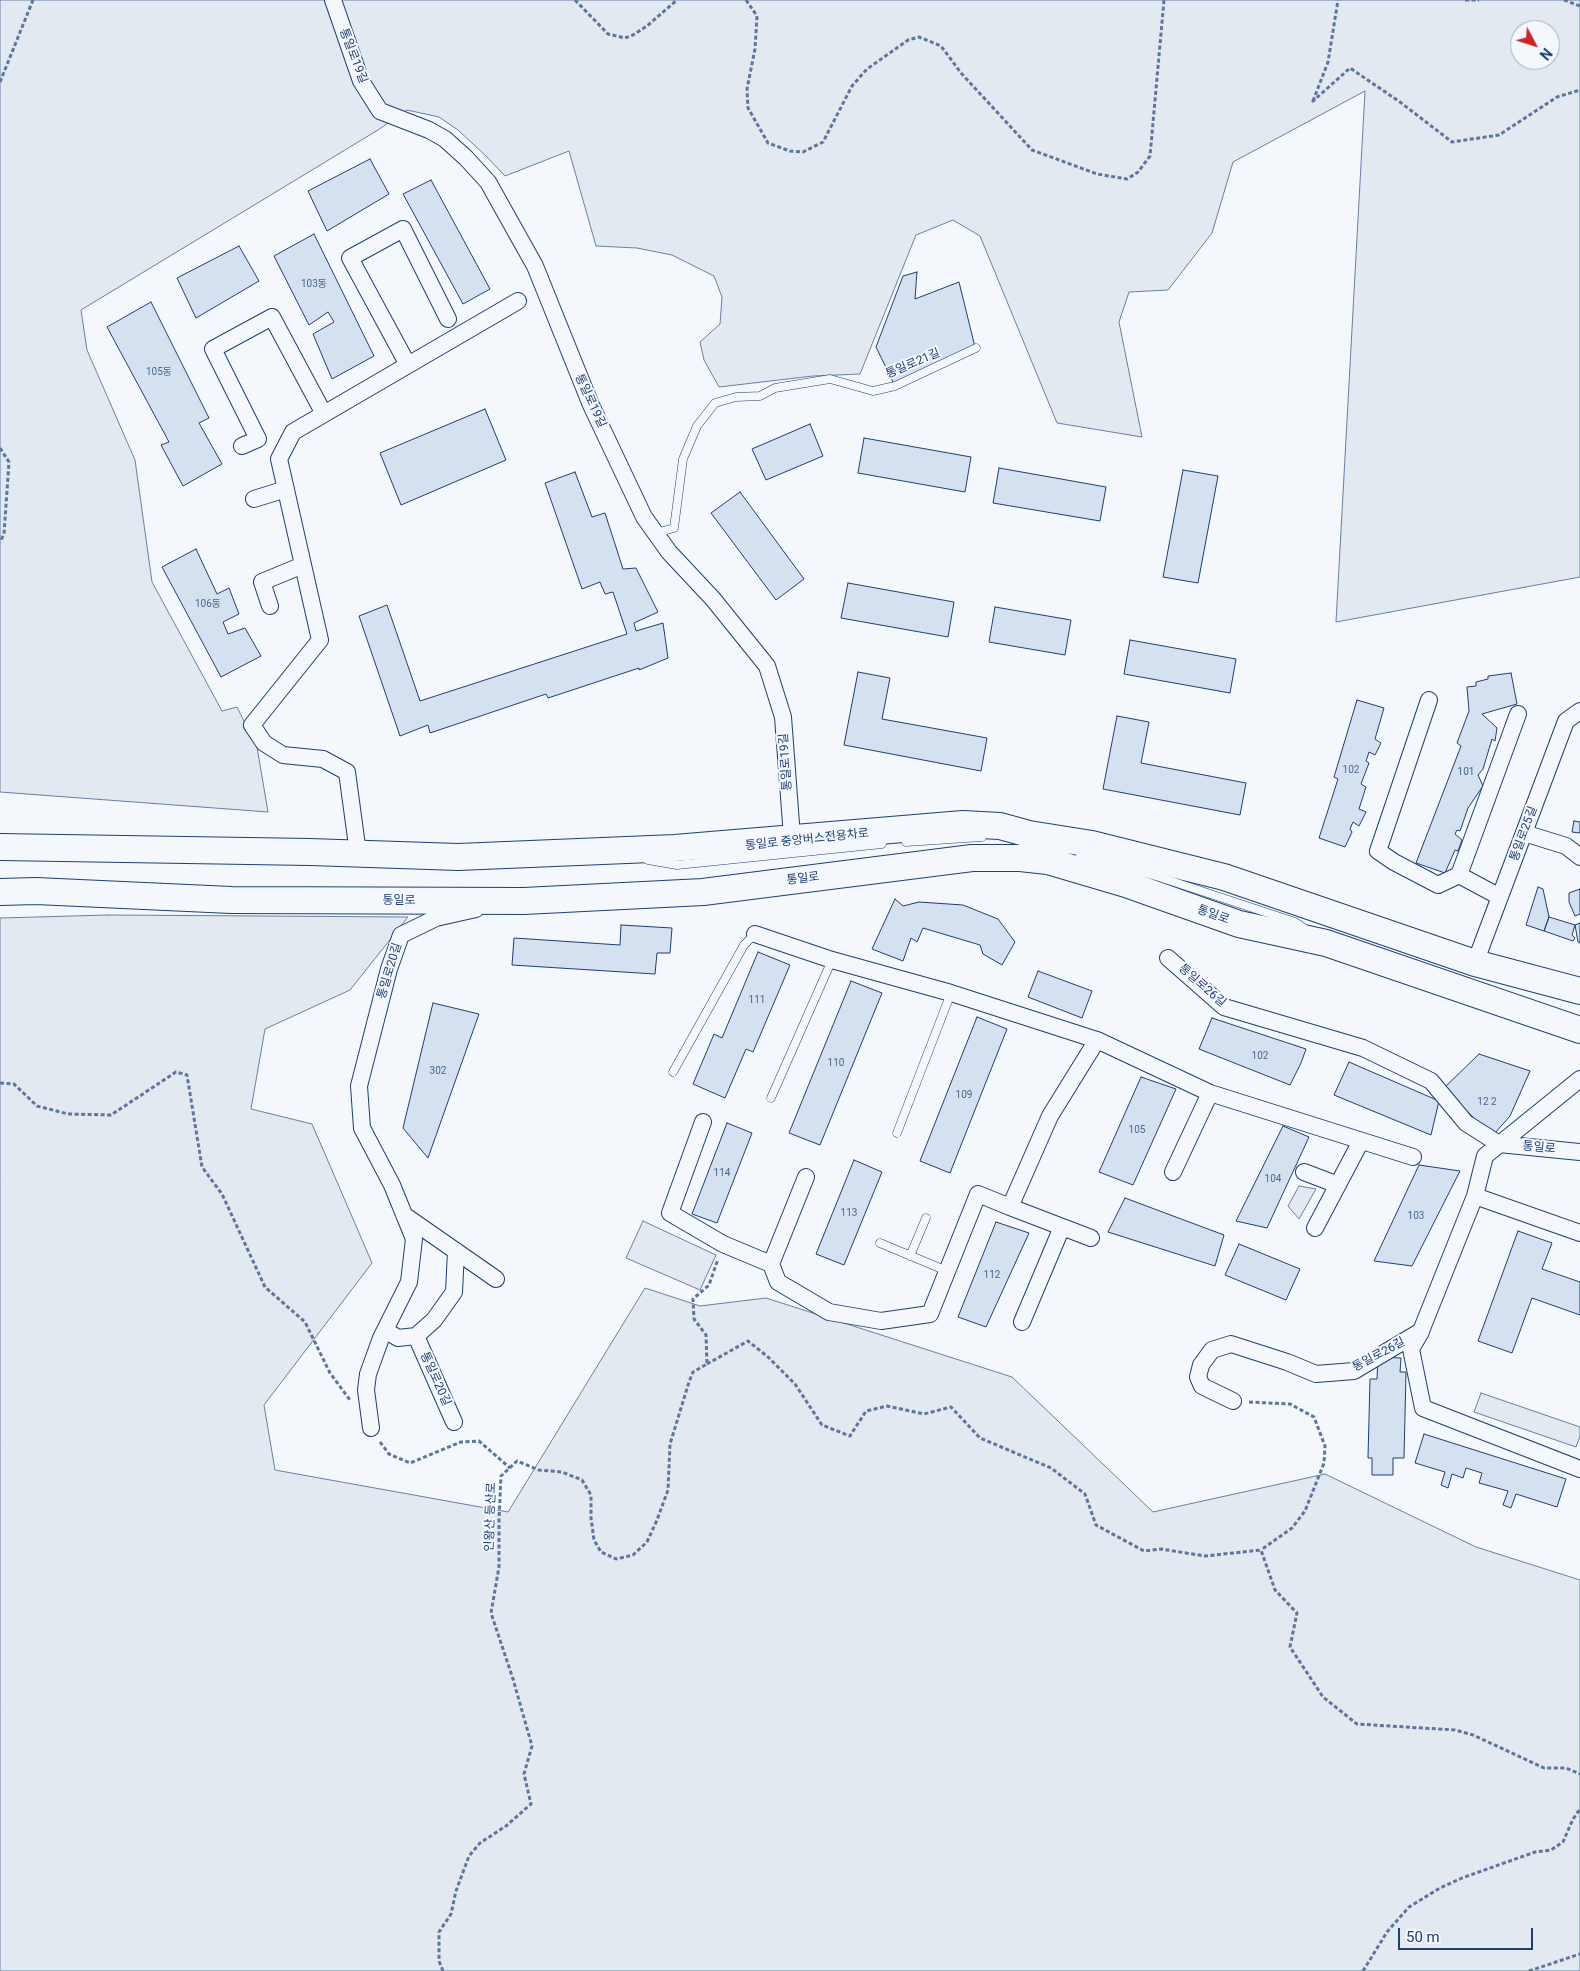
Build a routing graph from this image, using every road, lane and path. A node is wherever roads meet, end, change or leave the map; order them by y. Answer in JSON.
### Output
{"nodes":[{"id":1,"x":32,"y":0,"type":"edge"},
{"id":2,"x":333,"y":0,"type":"edge"},
{"id":3,"x":575,"y":0,"type":"edge"},
{"id":4,"x":677,"y":0,"type":"edge"},
{"id":5,"x":746,"y":0,"type":"edge"},
{"id":6,"x":1164,"y":0,"type":"edge"},
{"id":7,"x":1338,"y":0,"type":"edge"},
{"id":8,"x":1465,"y":0,"type":"edge"},
{"id":9,"x":1479,"y":0,"type":"edge"},
{"id":10,"x":1564,"y":0,"type":"edge"},
{"id":11,"x":1580,"y":6,"type":"edge"},
{"id":12,"x":0,"y":82,"type":"edge"},
{"id":13,"x":1580,"y":90,"type":"edge"},
{"id":14,"x":518,"y":301,"type":"dead end"},
{"id":15,"x":448,"y":320,"type":"dead end"},
{"id":16,"x":976,"y":348,"type":"dead end"},
{"id":17,"x":408,"y":365,"type":"junction"},
{"id":18,"x":324,"y":414,"type":"junction"},
{"id":19,"x":242,"y":446,"type":"dead end"},
{"id":20,"x":0,"y":448,"type":"edge"},
{"id":21,"x":286,"y":489,"type":"junction"},
{"id":22,"x":254,"y":499,"type":"dead end"},
{"id":23,"x":656,"y":533,"type":"junction"},
{"id":24,"x":0,"y":542,"type":"edge"},
{"id":25,"x":303,"y":565,"type":"junction"},
{"id":26,"x":270,"y":606,"type":"dead end"},
{"id":27,"x":1429,"y":700,"type":"dead end"},
{"id":28,"x":1580,"y":711,"type":"edge"},
{"id":29,"x":1518,"y":714,"type":"dead end"},
{"id":30,"x":1524,"y":833,"type":"junction"},
{"id":31,"x":1002,"y":836,"type":"dead end"},
{"id":32,"x":792,"y":837,"type":"junction"},
{"id":33,"x":993,"y":837,"type":"dead end"},
{"id":34,"x":896,"y":842,"type":"dead end"},
{"id":35,"x":886,"y":843,"type":"dead end"},
{"id":36,"x":1037,"y":843,"type":"junction"},
{"id":37,"x":0,"y":847,"type":"edge"},
{"id":38,"x":588,"y":851,"type":"junction"},
{"id":39,"x":1069,"y":852,"type":"dead end"},
{"id":40,"x":358,"y":853,"type":"junction"},
{"id":41,"x":1580,"y":857,"type":"edge"},
{"id":42,"x":1020,"y":858,"type":"junction"},
{"id":43,"x":1459,"y":875,"type":"junction"},
{"id":44,"x":0,"y":892,"type":"edge"},
{"id":45,"x":667,"y":893,"type":"junction"},
{"id":46,"x":1500,"y":897,"type":"junction"},
{"id":47,"x":755,"y":934,"type":"joint"},
{"id":48,"x":1326,"y":943,"type":"junction"},
{"id":49,"x":1168,"y":958,"type":"dead end"},
{"id":50,"x":832,"y":960,"type":"junction"},
{"id":51,"x":1475,"y":963,"type":"junction"},
{"id":52,"x":1580,"y":990,"type":"edge"},
{"id":53,"x":952,"y":993,"type":"junction"},
{"id":54,"x":1580,"y":1000,"type":"edge"},
{"id":55,"x":1580,"y":1030,"type":"edge"},
{"id":56,"x":1097,"y":1040,"type":"junction"},
{"id":57,"x":673,"y":1072,"type":"dead end"},
{"id":58,"x":1580,"y":1079,"type":"edge"},
{"id":59,"x":0,"y":1083,"type":"edge"},
{"id":60,"x":1210,"y":1093,"type":"junction"},
{"id":61,"x":771,"y":1098,"type":"dead end"},
{"id":62,"x":703,"y":1122,"type":"dead end"},
{"id":63,"x":897,"y":1133,"type":"dead end"},
{"id":64,"x":1361,"y":1141,"type":"junction"},
{"id":65,"x":1499,"y":1144,"type":"junction"},
{"id":66,"x":1580,"y":1152,"type":"edge"},
{"id":67,"x":1413,"y":1157,"type":"dead end"},
{"id":68,"x":1173,"y":1172,"type":"dead end"},
{"id":69,"x":1304,"y":1172,"type":"dead end"},
{"id":70,"x":806,"y":1177,"type":"dead end"},
{"id":71,"x":1338,"y":1185,"type":"junction"},
{"id":72,"x":1475,"y":1196,"type":"junction"},
{"id":73,"x":1010,"y":1207,"type":"junction"},
{"id":74,"x":404,"y":1215,"type":"junction"},
{"id":75,"x":926,"y":1218,"type":"dead end"},
{"id":76,"x":1062,"y":1227,"type":"junction"},
{"id":77,"x":1315,"y":1228,"type":"dead end"},
{"id":78,"x":1580,"y":1233,"type":"edge"},
{"id":79,"x":1092,"y":1238,"type":"dead end"},
{"id":80,"x":880,"y":1243,"type":"dead end"},
{"id":81,"x":723,"y":1244,"type":"junction"},
{"id":82,"x":456,"y":1251,"type":"junction"},
{"id":83,"x":910,"y":1256,"type":"junction"},
{"id":84,"x":771,"y":1264,"type":"junction"},
{"id":85,"x":947,"y":1271,"type":"junction"},
{"id":86,"x":496,"y":1279,"type":"dead end"},
{"id":87,"x":1022,"y":1322,"type":"dead end"},
{"id":88,"x":385,"y":1330,"type":"junction"},
{"id":89,"x":1421,"y":1331,"type":"junction"},
{"id":90,"x":416,"y":1336,"type":"junction"},
{"id":91,"x":708,"y":1364,"type":"junction"},
{"id":92,"x":1233,"y":1401,"type":"joint"},
{"id":93,"x":454,"y":1422,"type":"dead end"},
{"id":94,"x":371,"y":1428,"type":"junction"},
{"id":95,"x":510,"y":1468,"type":"junction"},
{"id":96,"x":1580,"y":1469,"type":"edge"},
{"id":97,"x":1261,"y":1550,"type":"junction"},
{"id":98,"x":1580,"y":1774,"type":"edge"},
{"id":99,"x":1580,"y":1809,"type":"edge"},
{"id":100,"x":1580,"y":1954,"type":"edge"},
{"id":101,"x":444,"y":1971,"type":"edge"},
{"id":102,"x":1363,"y":1971,"type":"edge"},
{"id":103,"x":1529,"y":1971,"type":"edge"}],
"edges":[{"from":1,"to":12,"type":"path"},
{"from":2,"to":23,"type":"street","name":"통일로19길"},
{"from":3,"to":4,"type":"path"},
{"from":5,"to":6,"type":"path"},
{"from":7,"to":13,"type":"path"},
{"from":8,"to":9,"type":"path"},
{"from":10,"to":11,"type":"path"},
{"from":14,"to":17,"type":"street"},
{"from":15,"to":17,"type":"street"},
{"from":16,"to":23,"type":"lane","name":"통일로21길"},
{"from":17,"to":18,"type":"street"},
{"from":18,"to":19,"type":"street"},
{"from":18,"to":21,"type":"street"},
{"from":20,"to":24,"type":"path"},
{"from":21,"to":22,"type":"street"},
{"from":21,"to":25,"type":"street"},
{"from":23,"to":32,"type":"street","name":"통일로19길"},
{"from":25,"to":26,"type":"street"},
{"from":25,"to":40,"type":"street"},
{"from":27,"to":43,"type":"street"},
{"from":28,"to":30,"type":"street","name":"통일로25길"},
{"from":29,"to":43,"type":"street"},
{"from":30,"to":41,"type":"street"},
{"from":30,"to":46,"type":"street","name":"통일로25길"},
{"from":31,"to":36,"type":"lane"},
{"from":32,"to":36,"type":"main road"},
{"from":32,"to":38,"type":"main road"},
{"from":33,"to":34,"type":"lane"},
{"from":35,"to":38,"type":"lane","name":"통일로 중앙버스전용차로"},
{"from":36,"to":42,"type":"lane"},
{"from":36,"to":51,"type":"main road"},
{"from":37,"to":40,"type":"main road"},
{"from":38,"to":40,"type":"main road"},
{"from":39,"to":48,"type":"lane"},
{"from":42,"to":45,"type":"main road","name":"통일로"},
{"from":42,"to":48,"type":"main road","name":"통일로"},
{"from":43,"to":46,"type":"street"},
{"from":44,"to":45,"type":"main road","name":"통일로"},
{"from":45,"to":74,"type":"street","name":"통일로20길"},
{"from":46,"to":51,"type":"street","name":"통일로25길"},
{"from":47,"to":50,"type":"street"},
{"from":47,"to":57,"type":"lane"},
{"from":48,"to":55,"type":"main road","name":"통일로"},
{"from":49,"to":65,"type":"street","name":"통일로26길"},
{"from":50,"to":53,"type":"street"},
{"from":50,"to":61,"type":"lane"},
{"from":51,"to":52,"type":"main road"},
{"from":51,"to":54,"type":"lane"},
{"from":53,"to":56,"type":"street"},
{"from":53,"to":63,"type":"lane"},
{"from":56,"to":60,"type":"street"},
{"from":56,"to":73,"type":"street"},
{"from":58,"to":65,"type":"street"},
{"from":59,"to":94,"type":"path"},
{"from":60,"to":64,"type":"street"},
{"from":60,"to":68,"type":"street"},
{"from":62,"to":81,"type":"street"},
{"from":64,"to":67,"type":"street"},
{"from":64,"to":71,"type":"street"},
{"from":65,"to":66,"type":"street","name":"통일로"},
{"from":65,"to":72,"type":"street"},
{"from":69,"to":71,"type":"street"},
{"from":70,"to":84,"type":"street"},
{"from":71,"to":77,"type":"street"},
{"from":72,"to":78,"type":"street"},
{"from":72,"to":89,"type":"street"},
{"from":73,"to":76,"type":"street"},
{"from":73,"to":85,"type":"street"},
{"from":74,"to":82,"type":"street"},
{"from":74,"to":88,"type":"street","name":"통일로20길"},
{"from":75,"to":83,"type":"lane"},
{"from":76,"to":79,"type":"street"},
{"from":76,"to":87,"type":"street"},
{"from":80,"to":83,"type":"lane"},
{"from":81,"to":84,"type":"street"},
{"from":81,"to":91,"type":"path"},
{"from":82,"to":86,"type":"street"},
{"from":82,"to":90,"type":"street","name":"통일로20길"},
{"from":83,"to":85,"type":"lane"},
{"from":84,"to":85,"type":"street"},
{"from":88,"to":90,"type":"street","name":"통일로20길"},
{"from":88,"to":94,"type":"street","name":"통일로20길"},
{"from":89,"to":92,"type":"street","name":"통일로26길"},
{"from":89,"to":96,"type":"street"},
{"from":90,"to":93,"type":"street","name":"통일로20길"},
{"from":91,"to":95,"type":"path","name":"인왕산 등산로"},
{"from":91,"to":97,"type":"path"},
{"from":92,"to":97,"type":"path"},
{"from":94,"to":95,"type":"path"},
{"from":95,"to":101,"type":"path","name":"인왕산 등산로"},
{"from":97,"to":98,"type":"path"},
{"from":99,"to":102,"type":"path"},
{"from":100,"to":103,"type":"path"}]}
